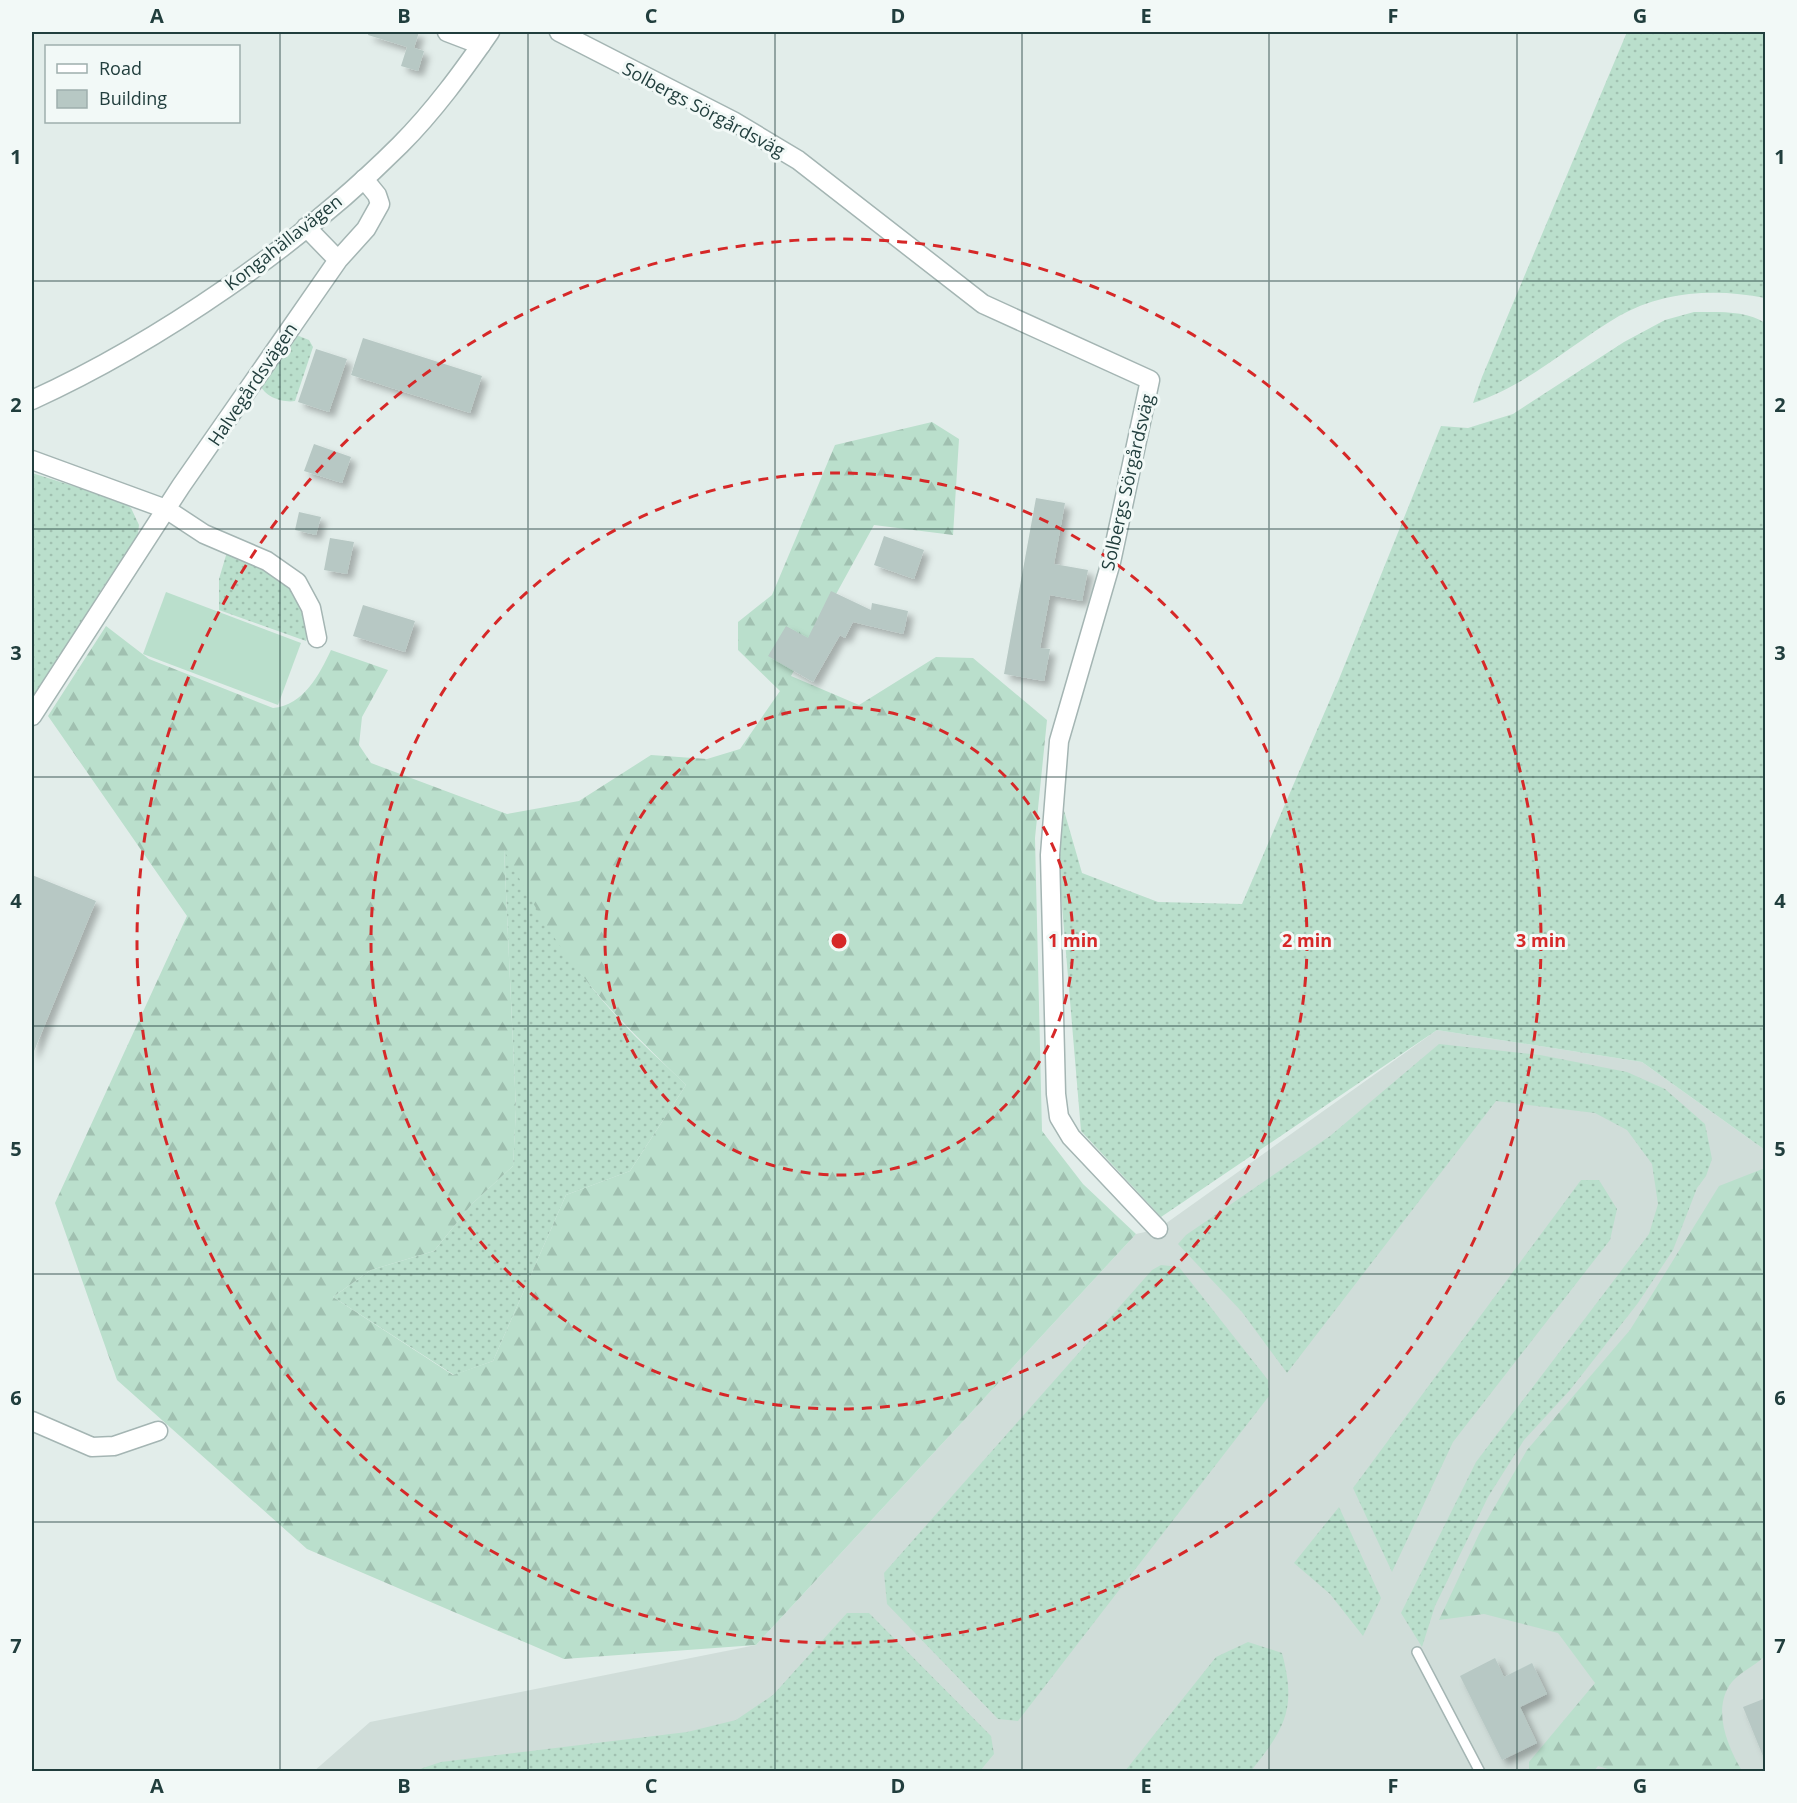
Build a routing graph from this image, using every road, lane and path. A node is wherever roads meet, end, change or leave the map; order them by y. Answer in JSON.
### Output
{"nodes":[{"id":1,"x":447,"y":32,"type":"edge"},
{"id":2,"x":559,"y":32,"type":"edge"},
{"id":3,"x":486,"y":38,"type":"edge"},
{"id":4,"x":364,"y":178,"type":"junction"},
{"id":5,"x":306,"y":227,"type":"junction"},
{"id":6,"x":338,"y":260,"type":"junction"},
{"id":7,"x":32,"y":400,"type":"edge"},
{"id":8,"x":32,"y":460,"type":"edge"},
{"id":9,"x":166,"y":508,"type":"junction"},
{"id":10,"x":317,"y":638,"type":"dead end"},
{"id":11,"x":32,"y":716,"type":"edge"},
{"id":12,"x":1158,"y":1229,"type":"dead end"},
{"id":13,"x":32,"y":1421,"type":"edge"},
{"id":14,"x":158,"y":1431,"type":"dead end"},
{"id":15,"x":1417,"y":1652,"type":"dead end"},
{"id":16,"x":1480,"y":1772,"type":"edge"}],
"edges":[{"from":1,"to":3,"type":"street"},
{"from":2,"to":12,"type":"street","name":"Solbergs Sörgårdsväg"},
{"from":3,"to":4,"type":"street","name":"Kongahällavägen"},
{"from":4,"to":5,"type":"street","name":"Kongahällavägen"},
{"from":4,"to":6,"type":"street","name":"Halvegårdsvägen"},
{"from":5,"to":6,"type":"street"},
{"from":5,"to":7,"type":"street","name":"Kongahällavägen"},
{"from":6,"to":9,"type":"street","name":"Halvegårdsvägen"},
{"from":8,"to":9,"type":"street"},
{"from":9,"to":10,"type":"street"},
{"from":9,"to":11,"type":"street","name":"Halvegårdsvägen"},
{"from":13,"to":14,"type":"street"},
{"from":15,"to":16,"type":"lane"}]}
